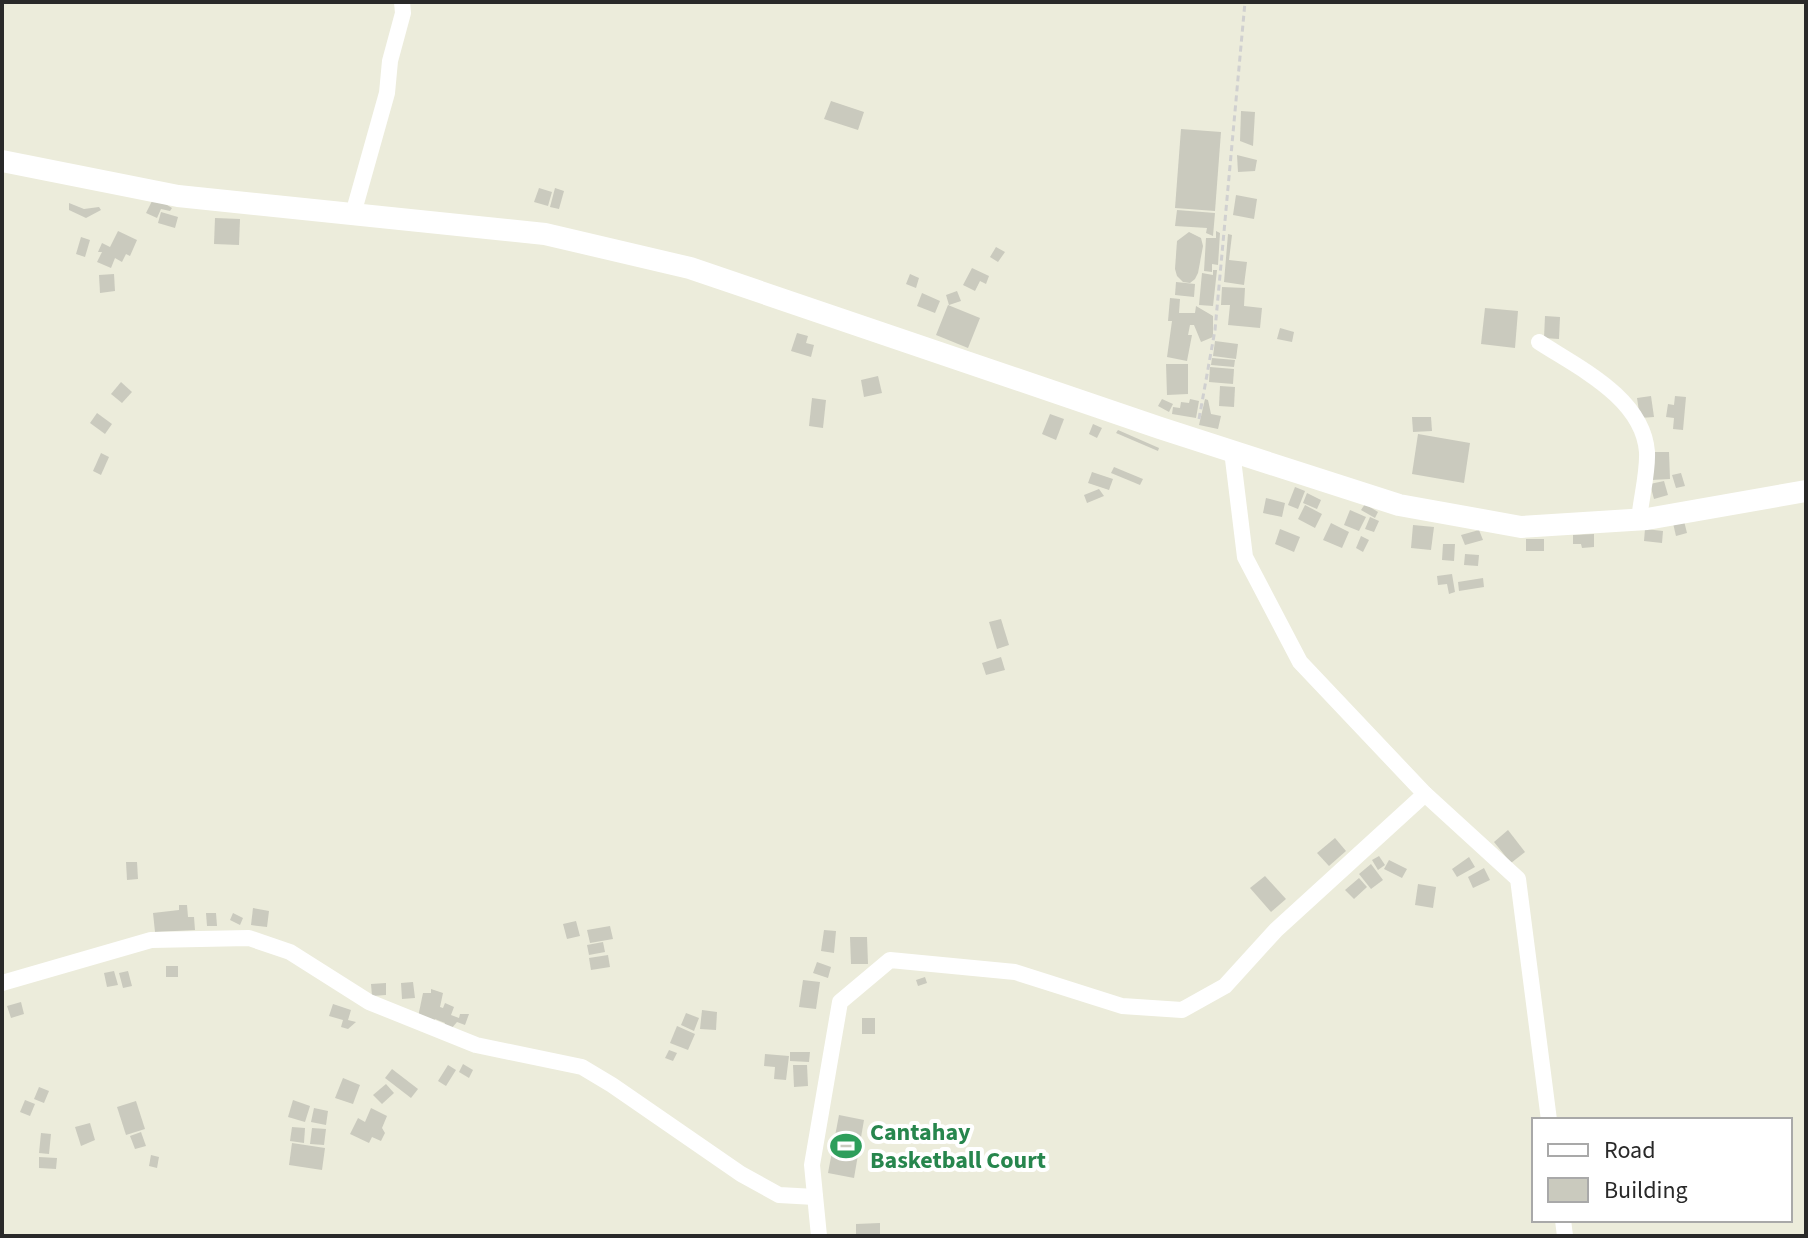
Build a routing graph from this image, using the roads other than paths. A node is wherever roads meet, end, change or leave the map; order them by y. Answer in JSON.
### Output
{"nodes":[{"id":1,"x":402,"y":2,"type":"edge"},
{"id":2,"x":2,"y":161,"type":"edge"},
{"id":3,"x":353,"y":214,"type":"junction"},
{"id":4,"x":1539,"y":342,"type":"dead end"},
{"id":5,"x":1232,"y":451,"type":"junction"},
{"id":6,"x":1806,"y":491,"type":"edge"},
{"id":7,"x":1639,"y":520,"type":"junction"},
{"id":8,"x":1425,"y":794,"type":"junction"},
{"id":9,"x":2,"y":983,"type":"edge"},
{"id":10,"x":1549,"y":1118,"type":"edge"},
{"id":11,"x":815,"y":1197,"type":"junction"},
{"id":12,"x":819,"y":1236,"type":"edge"}],
"edges":[{"from":1,"to":3,"type":"street"},
{"from":2,"to":3,"type":"street"},
{"from":3,"to":5,"type":"street"},
{"from":4,"to":7,"type":"street"},
{"from":5,"to":7,"type":"street"},
{"from":5,"to":8,"type":"street"},
{"from":6,"to":7,"type":"street"},
{"from":8,"to":10,"type":"street"},
{"from":8,"to":11,"type":"street"},
{"from":9,"to":11,"type":"street"},
{"from":11,"to":12,"type":"street"}]}
